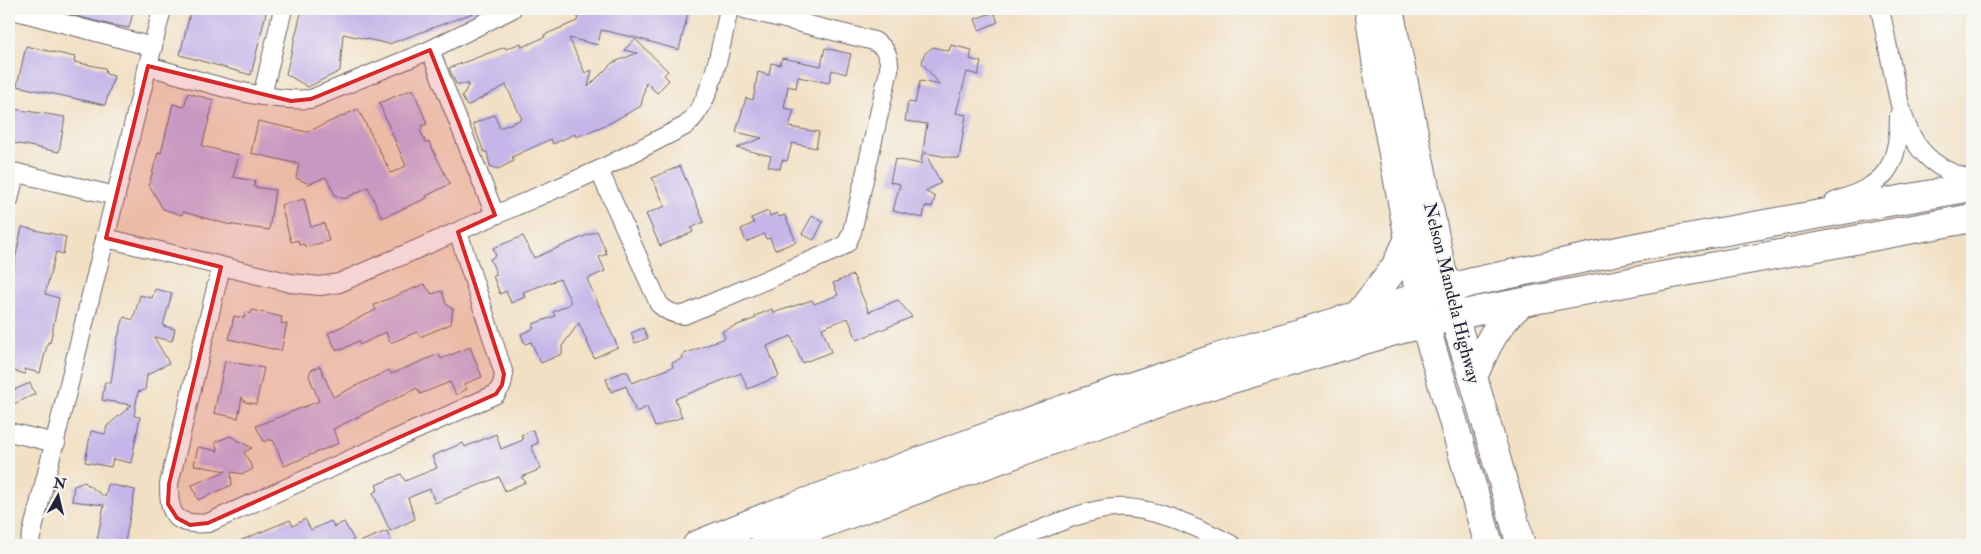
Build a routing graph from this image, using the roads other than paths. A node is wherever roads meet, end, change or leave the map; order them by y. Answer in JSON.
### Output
{"nodes":[{"id":1,"x":9,"y":9,"type":"edge"},
{"id":2,"x":162,"y":9,"type":"edge"},
{"id":3,"x":283,"y":9,"type":"edge"},
{"id":4,"x":512,"y":9,"type":"edge"},
{"id":5,"x":729,"y":9,"type":"edge"},
{"id":6,"x":744,"y":9,"type":"edge"},
{"id":7,"x":1369,"y":9,"type":"edge"},
{"id":8,"x":1389,"y":9,"type":"edge"},
{"id":9,"x":1880,"y":9,"type":"edge"},
{"id":10,"x":153,"y":46,"type":"junction"},
{"id":11,"x":430,"y":50,"type":"junction"},
{"id":12,"x":148,"y":66,"type":"junction"},
{"id":13,"x":262,"y":96,"type":"junction"},
{"id":14,"x":1899,"y":102,"type":"junction"},
{"id":15,"x":599,"y":170,"type":"junction"},
{"id":16,"x":12,"y":172,"type":"edge"},
{"id":17,"x":1972,"y":180,"type":"edge"},
{"id":18,"x":1972,"y":187,"type":"edge"},
{"id":19,"x":116,"y":196,"type":"junction"},
{"id":20,"x":9,"y":200,"type":"edge"},
{"id":21,"x":495,"y":215,"type":"junction"},
{"id":22,"x":1972,"y":218,"type":"edge"},
{"id":23,"x":1784,"y":220,"type":"junction"},
{"id":24,"x":458,"y":232,"type":"junction"},
{"id":25,"x":106,"y":238,"type":"junction"},
{"id":26,"x":1408,"y":241,"type":"junction"},
{"id":27,"x":221,"y":267,"type":"junction"},
{"id":28,"x":1447,"y":290,"type":"junction"},
{"id":29,"x":1419,"y":297,"type":"junction"},
{"id":30,"x":1521,"y":302,"type":"junction"},
{"id":31,"x":1359,"y":314,"type":"junction"},
{"id":32,"x":1454,"y":316,"type":"junction"},
{"id":33,"x":1425,"y":324,"type":"junction"},
{"id":34,"x":1473,"y":377,"type":"junction"},
{"id":35,"x":9,"y":432,"type":"edge"},
{"id":36,"x":56,"y":443,"type":"junction"},
{"id":37,"x":30,"y":545,"type":"edge"},
{"id":38,"x":697,"y":545,"type":"edge"},
{"id":39,"x":764,"y":545,"type":"edge"},
{"id":40,"x":1002,"y":545,"type":"edge"},
{"id":41,"x":1232,"y":545,"type":"edge"},
{"id":42,"x":1489,"y":545,"type":"edge"},
{"id":43,"x":1521,"y":545,"type":"edge"}],
"edges":[{"from":1,"to":10,"type":"street"},
{"from":2,"to":10,"type":"street"},
{"from":3,"to":13,"type":"street"},
{"from":4,"to":11,"type":"street"},
{"from":5,"to":15,"type":"street"},
{"from":6,"to":15,"type":"street"},
{"from":7,"to":26,"type":"main road","name":"Nelson Mandela Highway"},
{"from":8,"to":28,"type":"main road","name":"Nelson Mandela Highway"},
{"from":9,"to":14,"type":"street"},
{"from":10,"to":12,"type":"street"},
{"from":11,"to":13,"type":"street"},
{"from":11,"to":21,"type":"street"},
{"from":12,"to":13,"type":"street"},
{"from":12,"to":19,"type":"street"},
{"from":14,"to":17,"type":"street"},
{"from":14,"to":23,"type":"street"},
{"from":15,"to":21,"type":"street"},
{"from":16,"to":19,"type":"street"},
{"from":16,"to":20,"type":"street"},
{"from":18,"to":23,"type":"main road"},
{"from":19,"to":25,"type":"street"},
{"from":21,"to":24,"type":"street"},
{"from":22,"to":30,"type":"main road"},
{"from":23,"to":28,"type":"main road"},
{"from":24,"to":27,"type":"street"},
{"from":24,"to":27,"type":"street"},
{"from":25,"to":27,"type":"street"},
{"from":25,"to":36,"type":"street"},
{"from":26,"to":29,"type":"main road","name":"Nelson Mandela Highway"},
{"from":26,"to":31,"type":"main road"},
{"from":28,"to":29,"type":"main road"},
{"from":28,"to":32,"type":"main road","name":"Nelson Mandela Highway"},
{"from":29,"to":31,"type":"main road"},
{"from":29,"to":33,"type":"main road","name":"Nelson Mandela Highway"},
{"from":30,"to":32,"type":"main road"},
{"from":30,"to":34,"type":"main road"},
{"from":31,"to":38,"type":"main road"},
{"from":32,"to":33,"type":"main road"},
{"from":32,"to":34,"type":"main road","name":"Nelson Mandela Highway"},
{"from":33,"to":39,"type":"main road"},
{"from":33,"to":42,"type":"main road","name":"Nelson Mandela Highway"},
{"from":34,"to":43,"type":"main road","name":"Nelson Mandela Highway"},
{"from":35,"to":36,"type":"street"},
{"from":36,"to":37,"type":"street"},
{"from":40,"to":41,"type":"street"}]}
